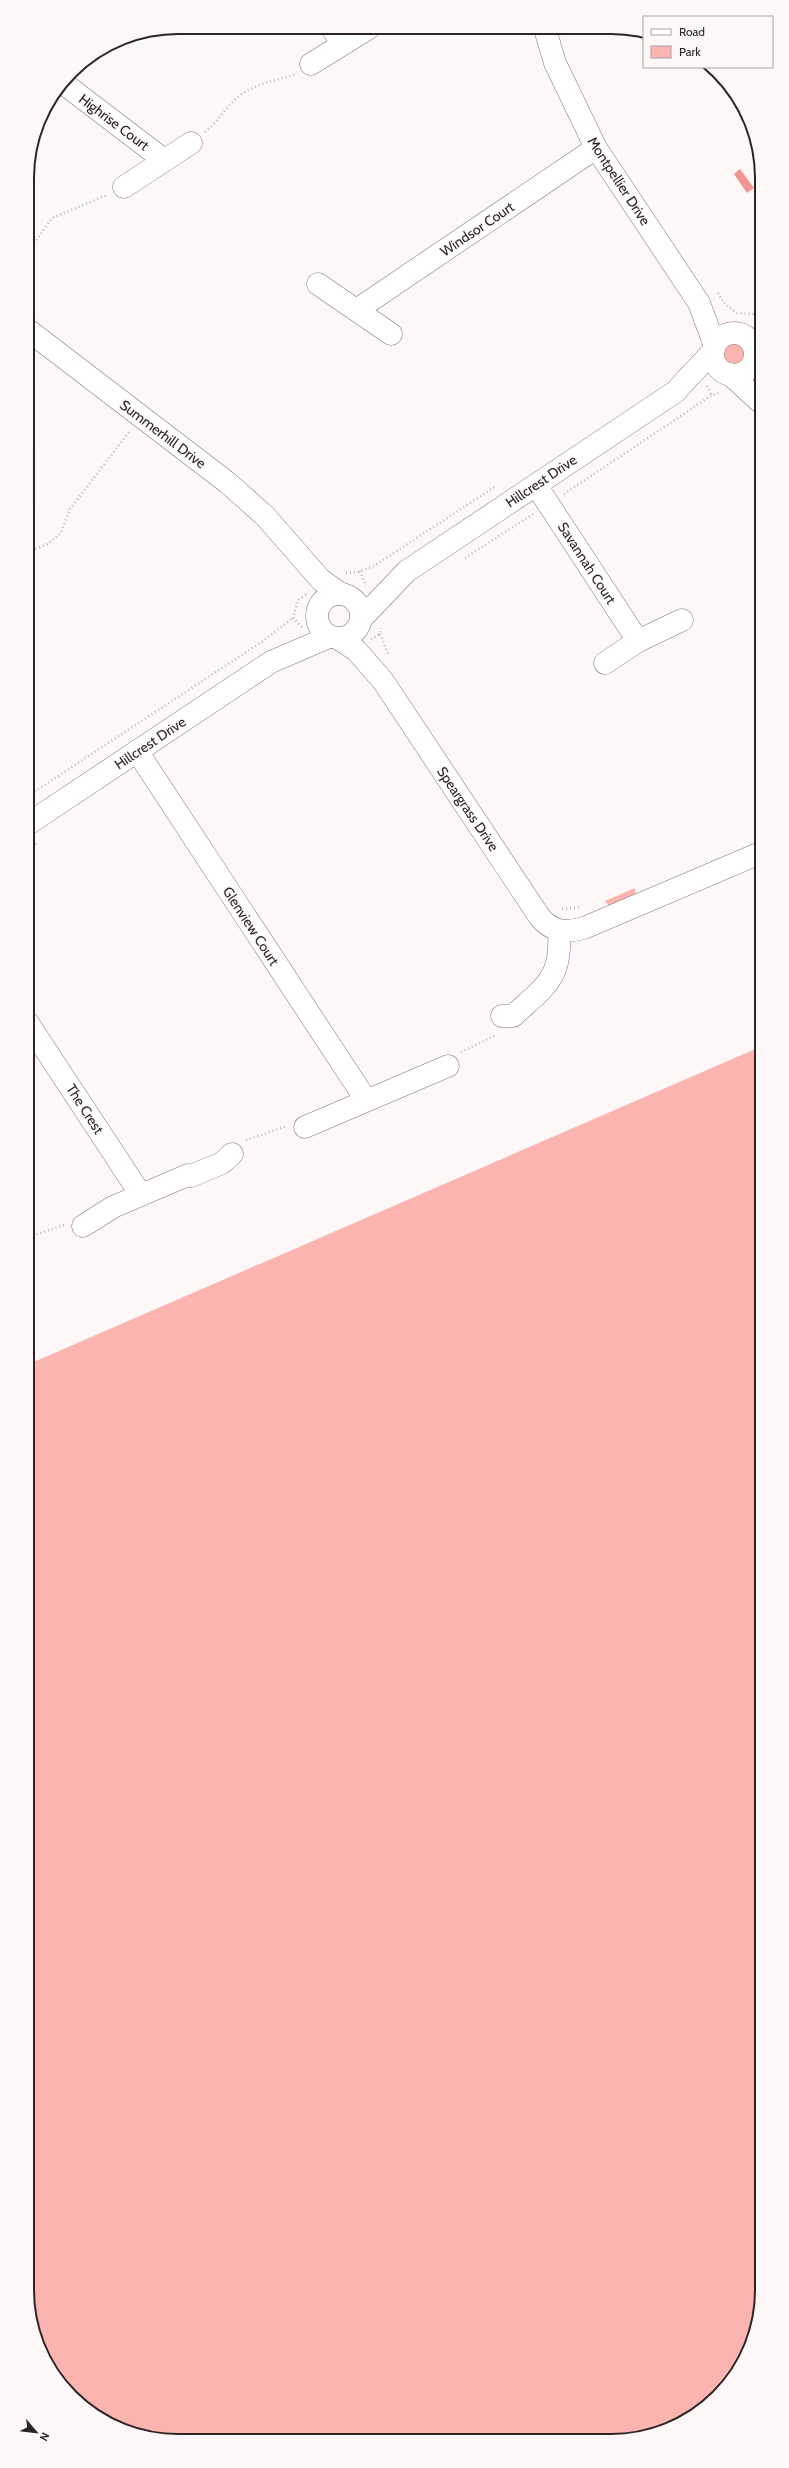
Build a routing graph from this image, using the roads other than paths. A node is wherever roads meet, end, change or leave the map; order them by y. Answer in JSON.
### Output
{"nodes":[{"id":1,"x":546,"y":34,"type":"edge"},
{"id":2,"x":337,"y":36,"type":"edge"},
{"id":3,"x":312,"y":64,"type":"road end"},
{"id":4,"x":67,"y":86,"type":"edge"},
{"id":5,"x":191,"y":143,"type":"road end"},
{"id":6,"x":596,"y":148,"type":"junction"},
{"id":7,"x":164,"y":160,"type":"junction"},
{"id":8,"x":124,"y":187,"type":"road end"},
{"id":9,"x":318,"y":284,"type":"dead end"},
{"id":10,"x":707,"y":296,"type":"junction"},
{"id":11,"x":358,"y":309,"type":"junction"},
{"id":12,"x":746,"y":332,"type":"edge"},
{"id":13,"x":391,"y":334,"type":"dead end"},
{"id":14,"x":34,"y":335,"type":"edge"},
{"id":15,"x":715,"y":348,"type":"junction"},
{"id":16,"x":755,"y":354,"type":"edge"},
{"id":17,"x":755,"y":363,"type":"edge"},
{"id":18,"x":728,"y":373,"type":"junction"},
{"id":19,"x":675,"y":392,"type":"junction"},
{"id":20,"x":755,"y":397,"type":"edge"},
{"id":21,"x":536,"y":485,"type":"junction"},
{"id":22,"x":291,"y":546,"type":"junction"},
{"id":23,"x":407,"y":571,"type":"junction"},
{"id":24,"x":344,"y":595,"type":"junction"},
{"id":25,"x":317,"y":612,"type":"junction"},
{"id":26,"x":682,"y":620,"type":"dead end"},
{"id":27,"x":361,"y":622,"type":"junction"},
{"id":28,"x":334,"y":638,"type":"junction"},
{"id":29,"x":638,"y":641,"type":"junction"},
{"id":30,"x":271,"y":662,"type":"junction"},
{"id":31,"x":605,"y":663,"type":"dead end"},
{"id":32,"x":383,"y":681,"type":"junction"},
{"id":33,"x":137,"y":751,"type":"junction"},
{"id":34,"x":34,"y":820,"type":"edge"},
{"id":35,"x":755,"y":855,"type":"edge"},
{"id":36,"x":559,"y":931,"type":"junction"},
{"id":37,"x":513,"y":1020,"type":"road end"},
{"id":38,"x":34,"y":1032,"type":"edge"},
{"id":39,"x":450,"y":1067,"type":"road end"},
{"id":40,"x":366,"y":1100,"type":"junction"},
{"id":41,"x":303,"y":1130,"type":"road end"},
{"id":42,"x":235,"y":1152,"type":"road end"},
{"id":43,"x":142,"y":1195,"type":"junction"},
{"id":44,"x":79,"y":1228,"type":"road end"}],
"edges":[{"from":1,"to":6,"type":"street","name":"Montpellier Drive"},
{"from":2,"to":3,"type":"street"},
{"from":4,"to":7,"type":"street","name":"Highrise Court"},
{"from":5,"to":7,"type":"street","name":"Highrise Court"},
{"from":6,"to":10,"type":"street","name":"Montpellier Drive"},
{"from":6,"to":11,"type":"street","name":"Windsor Court"},
{"from":7,"to":8,"type":"street","name":"Highrise Court"},
{"from":9,"to":11,"type":"street"},
{"from":10,"to":12,"type":"street","name":"Montpellier Drive"},
{"from":10,"to":15,"type":"street","name":"Montpellier Drive"},
{"from":11,"to":13,"type":"street"},
{"from":12,"to":15,"type":"street"},
{"from":12,"to":16,"type":"street"},
{"from":14,"to":22,"type":"street","name":"Summerhill Drive"},
{"from":15,"to":18,"type":"street"},
{"from":15,"to":19,"type":"street","name":"Hillcrest Drive"},
{"from":17,"to":18,"type":"street"},
{"from":18,"to":19,"type":"street","name":"Hillcrest Drive"},
{"from":18,"to":20,"type":"street"},
{"from":19,"to":21,"type":"street","name":"Hillcrest Drive"},
{"from":21,"to":23,"type":"street","name":"Hillcrest Drive"},
{"from":21,"to":29,"type":"street","name":"Savannah Court"},
{"from":22,"to":24,"type":"street","name":"Summerhill Drive"},
{"from":22,"to":25,"type":"street","name":"Summerhill Drive"},
{"from":23,"to":24,"type":"street","name":"Hillcrest Drive"},
{"from":23,"to":27,"type":"street","name":"Hillcrest Drive"},
{"from":24,"to":25,"type":"street"},
{"from":24,"to":27,"type":"street"},
{"from":25,"to":28,"type":"street"},
{"from":25,"to":30,"type":"street","name":"Hillcrest Drive"},
{"from":26,"to":29,"type":"street"},
{"from":27,"to":28,"type":"street"},
{"from":27,"to":32,"type":"street","name":"Speargrass Drive"},
{"from":28,"to":30,"type":"street","name":"Hillcrest Drive"},
{"from":28,"to":32,"type":"street","name":"Speargrass Drive"},
{"from":29,"to":31,"type":"street"},
{"from":30,"to":33,"type":"street","name":"Hillcrest Drive"},
{"from":32,"to":36,"type":"street","name":"Speargrass Drive"},
{"from":33,"to":34,"type":"street","name":"Hillcrest Drive"},
{"from":33,"to":40,"type":"street","name":"Glenview Court"},
{"from":35,"to":36,"type":"street"},
{"from":36,"to":37,"type":"street"},
{"from":38,"to":43,"type":"street","name":"The Crest"},
{"from":39,"to":40,"type":"street"},
{"from":40,"to":41,"type":"street"},
{"from":42,"to":43,"type":"street"},
{"from":43,"to":44,"type":"street"}]}
